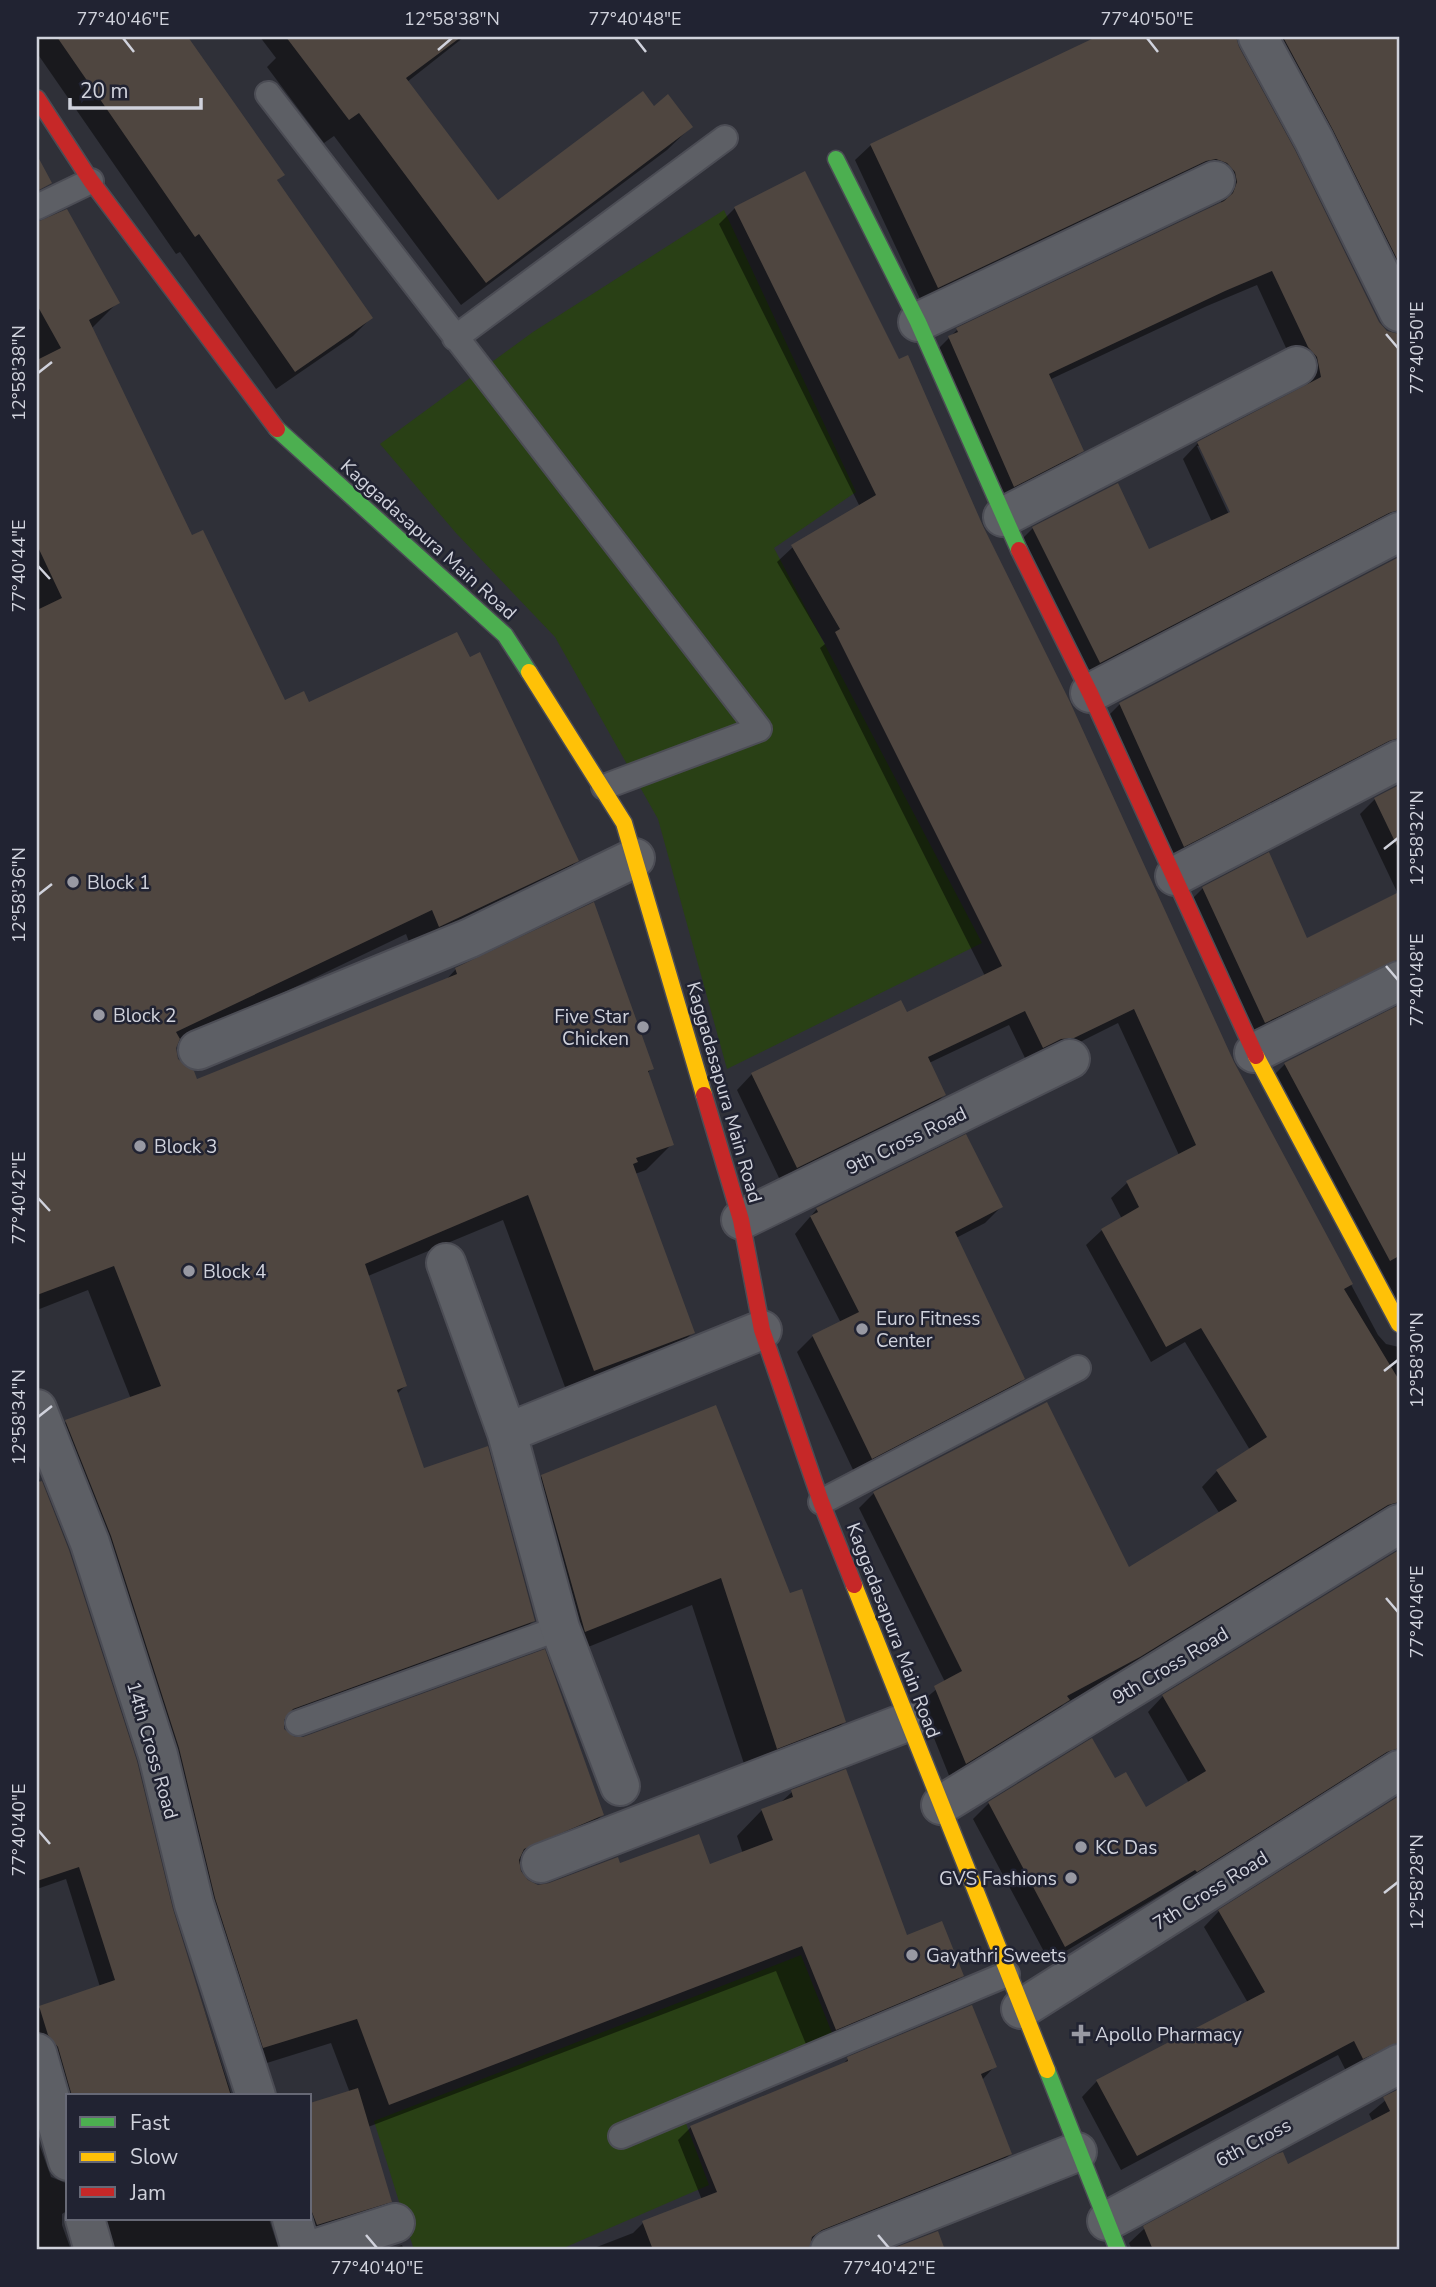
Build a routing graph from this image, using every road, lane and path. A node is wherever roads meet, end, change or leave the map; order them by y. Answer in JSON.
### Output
{"nodes":[{"id":1,"x":1258,"y":37,"type":"edge"},
{"id":2,"x":268,"y":94,"type":"dead end"},
{"id":3,"x":37,"y":98,"type":"edge"},
{"id":4,"x":725,"y":138,"type":"dead end"},
{"id":5,"x":836,"y":159,"type":"dead end"},
{"id":6,"x":91,"y":181,"type":"junction"},
{"id":7,"x":1215,"y":181,"type":"dead end"},
{"id":8,"x":37,"y":207,"type":"edge"},
{"id":9,"x":1399,"y":312,"type":"edge"},
{"id":10,"x":918,"y":321,"type":"junction"},
{"id":11,"x":455,"y":338,"type":"junction"},
{"id":12,"x":1297,"y":366,"type":"dead end"},
{"id":13,"x":1003,"y":517,"type":"junction"},
{"id":14,"x":1399,"y":531,"type":"edge"},
{"id":15,"x":1090,"y":693,"type":"junction"},
{"id":16,"x":1399,"y":760,"type":"edge"},
{"id":17,"x":604,"y":787,"type":"junction"},
{"id":18,"x":635,"y":858,"type":"junction"},
{"id":19,"x":1175,"y":876,"type":"junction"},
{"id":20,"x":1399,"y":981,"type":"edge"},
{"id":21,"x":198,"y":1050,"type":"dead end"},
{"id":22,"x":1255,"y":1053,"type":"junction"},
{"id":23,"x":1070,"y":1059,"type":"dead end"},
{"id":24,"x":741,"y":1220,"type":"junction"},
{"id":25,"x":446,"y":1263,"type":"dead end"},
{"id":26,"x":1390,"y":1283,"type":"edge"},
{"id":27,"x":1399,"y":1324,"type":"edge"},
{"id":28,"x":762,"y":1330,"type":"junction"},
{"id":29,"x":1078,"y":1368,"type":"dead end"},
{"id":30,"x":37,"y":1409,"type":"edge"},
{"id":31,"x":507,"y":1433,"type":"junction"},
{"id":32,"x":821,"y":1502,"type":"junction"},
{"id":33,"x":1399,"y":1524,"type":"edge"},
{"id":34,"x":560,"y":1628,"type":"junction"},
{"id":35,"x":907,"y":1722,"type":"junction"},
{"id":36,"x":298,"y":1723,"type":"dead end"},
{"id":37,"x":1399,"y":1770,"type":"edge"},
{"id":38,"x":620,"y":1786,"type":"dead end"},
{"id":39,"x":940,"y":1805,"type":"junction"},
{"id":40,"x":541,"y":1863,"type":"dead end"},
{"id":41,"x":1007,"y":1974,"type":"junction"},
{"id":42,"x":1021,"y":2009,"type":"junction"},
{"id":43,"x":37,"y":2053,"type":"edge"},
{"id":44,"x":1399,"y":2064,"type":"edge"},
{"id":45,"x":255,"y":2094,"type":"edge"},
{"id":46,"x":621,"y":2136,"type":"dead end"},
{"id":47,"x":1077,"y":2152,"type":"junction"},
{"id":48,"x":66,"y":2154,"type":"edge"},
{"id":49,"x":85,"y":2220,"type":"edge"},
{"id":50,"x":292,"y":2220,"type":"edge"},
{"id":51,"x":395,"y":2223,"type":"dead end"},
{"id":52,"x":1113,"y":2236,"type":"edge"},
{"id":53,"x":94,"y":2250,"type":"edge"},
{"id":54,"x":301,"y":2250,"type":"edge"},
{"id":55,"x":311,"y":2250,"type":"edge"},
{"id":56,"x":830,"y":2250,"type":"edge"}],
"edges":[{"from":1,"to":9,"type":"street"},
{"from":2,"to":11,"type":"lane"},
{"from":3,"to":6,"type":"main road","name":"Kaggadasapura Main Road"},
{"from":4,"to":11,"type":"lane"},
{"from":5,"to":10,"type":"main road"},
{"from":6,"to":8,"type":"lane"},
{"from":6,"to":17,"type":"main road","name":"Kaggadasapura Main Road"},
{"from":7,"to":10,"type":"street"},
{"from":10,"to":13,"type":"main road"},
{"from":11,"to":17,"type":"lane"},
{"from":12,"to":13,"type":"street"},
{"from":13,"to":15,"type":"main road"},
{"from":14,"to":15,"type":"street"},
{"from":15,"to":19,"type":"main road"},
{"from":16,"to":19,"type":"street"},
{"from":17,"to":18,"type":"main road","name":"Kaggadasapura Main Road"},
{"from":18,"to":21,"type":"street"},
{"from":18,"to":24,"type":"main road","name":"Kaggadasapura Main Road"},
{"from":19,"to":22,"type":"main road"},
{"from":20,"to":22,"type":"street"},
{"from":22,"to":26,"type":"main road"},
{"from":23,"to":24,"type":"street","name":"9th Cross Road"},
{"from":24,"to":28,"type":"main road","name":"Kaggadasapura Main Road"},
{"from":25,"to":31,"type":"street"},
{"from":26,"to":27,"type":"main road"},
{"from":28,"to":31,"type":"street"},
{"from":28,"to":32,"type":"main road","name":"Kaggadasapura Main Road"},
{"from":29,"to":32,"type":"lane"},
{"from":30,"to":45,"type":"street","name":"14th Cross Road"},
{"from":31,"to":34,"type":"street"},
{"from":32,"to":35,"type":"main road","name":"Kaggadasapura Main Road"},
{"from":33,"to":39,"type":"street","name":"9th Cross Road"},
{"from":34,"to":36,"type":"lane"},
{"from":34,"to":38,"type":"street"},
{"from":35,"to":39,"type":"main road","name":"Kaggadasapura Main Road"},
{"from":35,"to":40,"type":"street"},
{"from":37,"to":42,"type":"street","name":"7th Cross Road"},
{"from":39,"to":41,"type":"main road","name":"Kaggadasapura Main Road"},
{"from":41,"to":42,"type":"main road","name":"Kaggadasapura Main Road"},
{"from":41,"to":46,"type":"lane"},
{"from":42,"to":47,"type":"main road","name":"Kaggadasapura Main Road"},
{"from":43,"to":48,"type":"street"},
{"from":44,"to":52,"type":"street","name":"6th Cross"},
{"from":47,"to":52,"type":"main road","name":"Kaggadasapura Main Road"},
{"from":47,"to":56,"type":"street"},
{"from":49,"to":53,"type":"street"},
{"from":50,"to":54,"type":"street"},
{"from":51,"to":55,"type":"street"}]}
